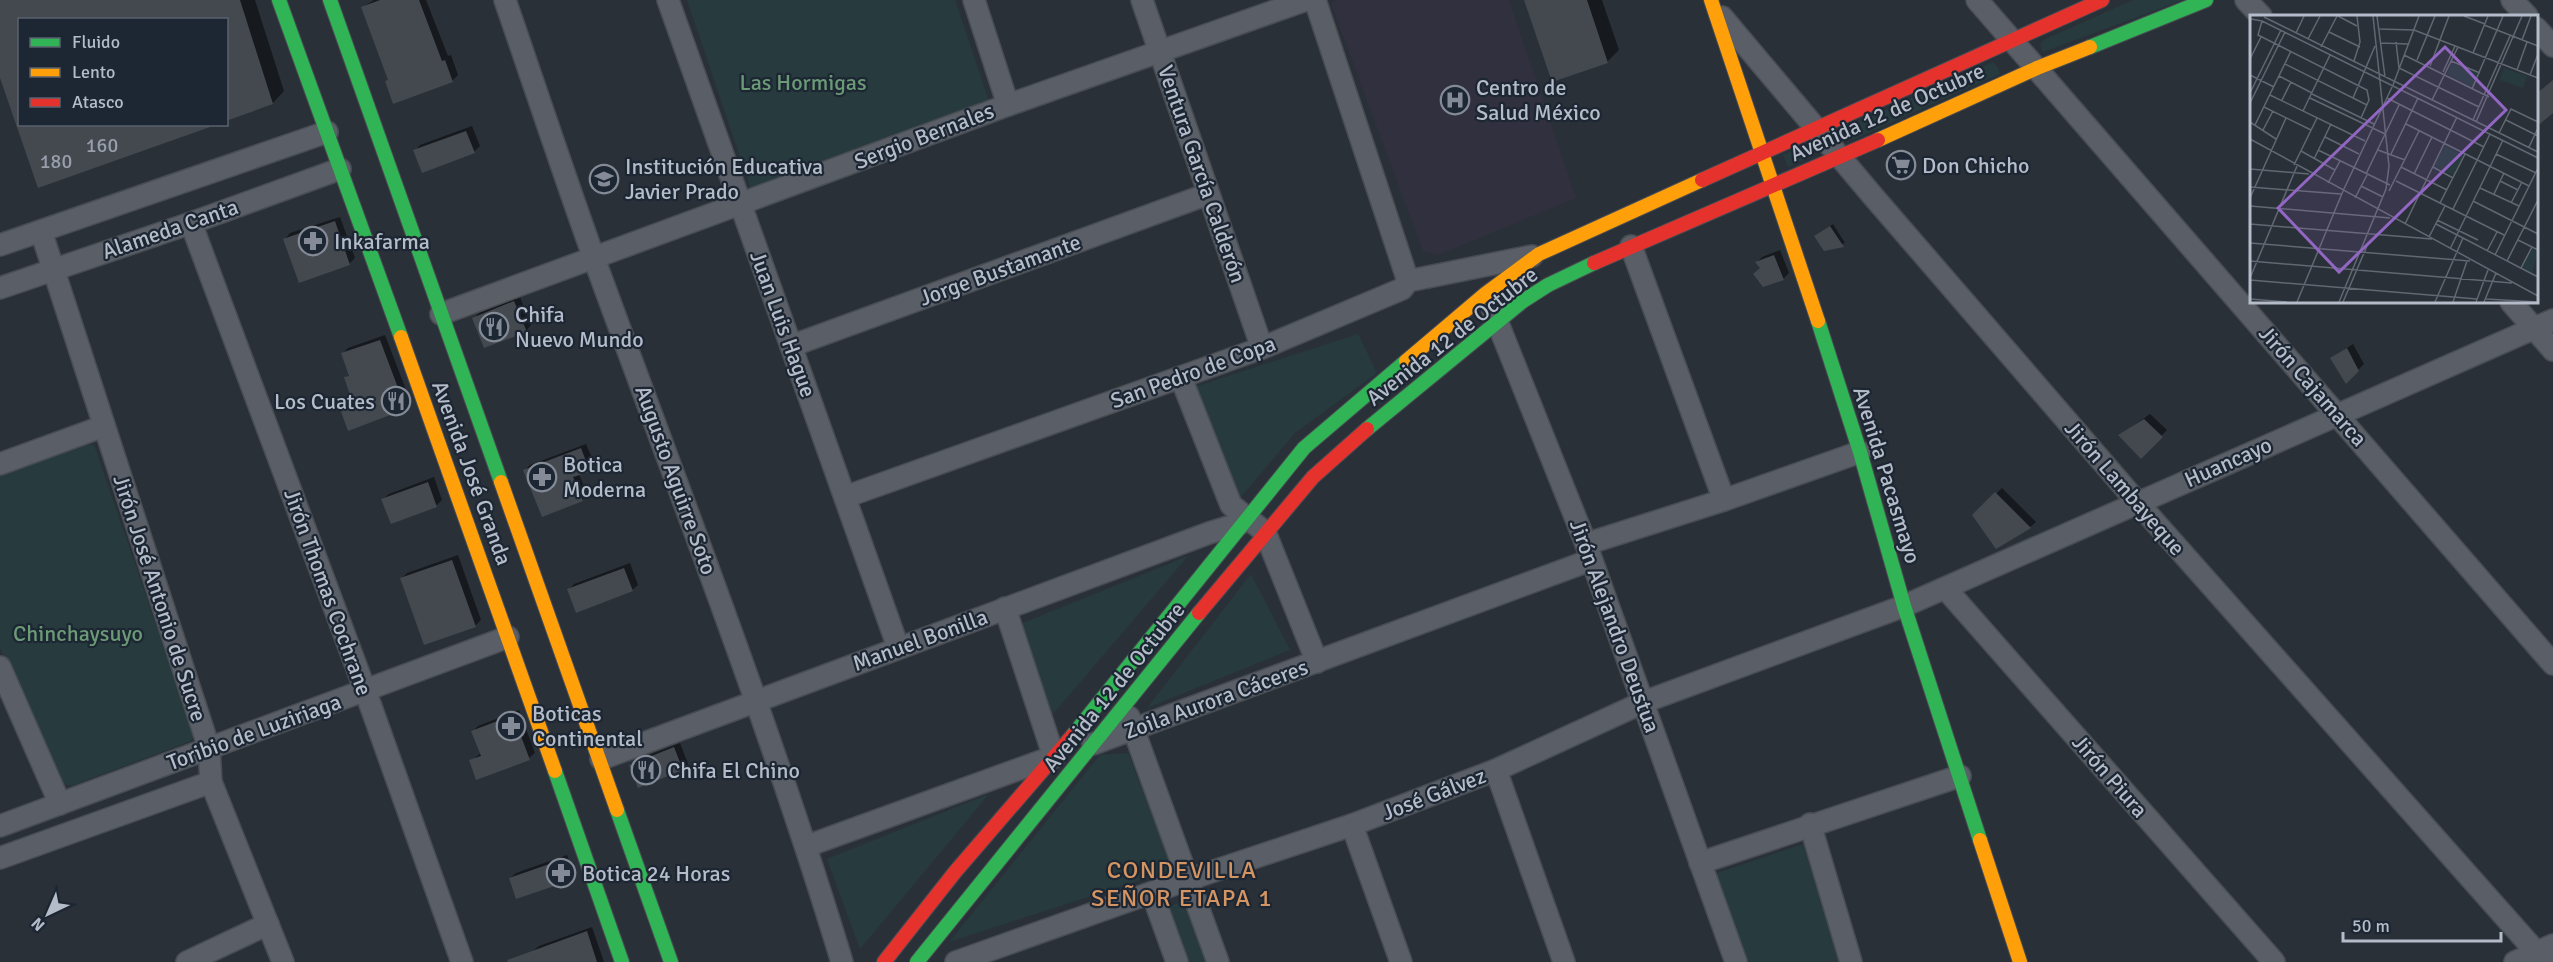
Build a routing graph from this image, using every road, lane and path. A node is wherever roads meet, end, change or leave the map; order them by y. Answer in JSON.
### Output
{"nodes":[{"id":1,"x":279,"y":0,"type":"edge"},
{"id":2,"x":330,"y":0,"type":"edge"},
{"id":3,"x":505,"y":0,"type":"edge"},
{"id":4,"x":668,"y":0,"type":"edge"},
{"id":5,"x":974,"y":0,"type":"edge"},
{"id":6,"x":1142,"y":0,"type":"edge"},
{"id":7,"x":1306,"y":0,"type":"edge"},
{"id":8,"x":1315,"y":0,"type":"edge"},
{"id":9,"x":1977,"y":0,"type":"edge"},
{"id":10,"x":2102,"y":0,"type":"edge"},
{"id":11,"x":2206,"y":0,"type":"edge"},
{"id":12,"x":2246,"y":0,"type":"edge"},
{"id":13,"x":2512,"y":0,"type":"edge"},
{"id":14,"x":1712,"y":3,"type":"edge"},
{"id":15,"x":2260,"y":15,"type":"edge"},
{"id":16,"x":2526,"y":15,"type":"edge"},
{"id":17,"x":2538,"y":30,"type":"edge"},
{"id":18,"x":2010,"y":39,"type":"junction"},
{"id":19,"x":2553,"y":46,"type":"edge"},
{"id":20,"x":1160,"y":51,"type":"junction"},
{"id":21,"x":2037,"y":68,"type":"junction"},
{"id":22,"x":360,"y":88,"type":"junction"},
{"id":23,"x":314,"y":98,"type":"junction"},
{"id":24,"x":350,"y":99,"type":"dead end"},
{"id":25,"x":1008,"y":105,"type":"junction"},
{"id":26,"x":331,"y":106,"type":"dead end"},
{"id":27,"x":1815,"y":127,"type":"junction"},
{"id":28,"x":327,"y":132,"type":"junction"},
{"id":29,"x":1762,"y":151,"type":"junction"},
{"id":30,"x":1841,"y":157,"type":"junction"},
{"id":31,"x":340,"y":169,"type":"junction"},
{"id":32,"x":381,"y":180,"type":"dead end"},
{"id":33,"x":1774,"y":185,"type":"junction"},
{"id":34,"x":361,"y":189,"type":"dead end"},
{"id":35,"x":399,"y":194,"type":"junction"},
{"id":36,"x":1208,"y":194,"type":"junction"},
{"id":37,"x":741,"y":205,"type":"junction"},
{"id":38,"x":355,"y":207,"type":"junction"},
{"id":39,"x":191,"y":223,"type":"junction"},
{"id":40,"x":41,"y":231,"type":"junction"},
{"id":41,"x":0,"y":245,"type":"edge"},
{"id":42,"x":1631,"y":246,"type":"junction"},
{"id":43,"x":1539,"y":254,"type":"junction"},
{"id":44,"x":594,"y":258,"type":"junction"},
{"id":45,"x":53,"y":270,"type":"junction"},
{"id":46,"x":1408,"y":281,"type":"junction"},
{"id":47,"x":0,"y":288,"type":"edge"},
{"id":48,"x":1485,"y":294,"type":"junction"},
{"id":49,"x":2512,"y":303,"type":"edge"},
{"id":50,"x":441,"y":314,"type":"junction"},
{"id":51,"x":1499,"y":321,"type":"junction"},
{"id":52,"x":2544,"y":324,"type":"edge"},
{"id":53,"x":792,"y":346,"type":"junction"},
{"id":54,"x":1262,"y":348,"type":"junction"},
{"id":55,"x":2553,"y":350,"type":"edge"},
{"id":56,"x":1181,"y":378,"type":"junction"},
{"id":57,"x":2337,"y":414,"type":"junction"},
{"id":58,"x":104,"y":426,"type":"junction"},
{"id":59,"x":1860,"y":452,"type":"junction"},
{"id":60,"x":0,"y":464,"type":"edge"},
{"id":61,"x":845,"y":497,"type":"junction"},
{"id":62,"x":1724,"y":500,"type":"junction"},
{"id":63,"x":2137,"y":502,"type":"junction"},
{"id":64,"x":1243,"y":521,"type":"junction"},
{"id":65,"x":1265,"y":532,"type":"junction"},
{"id":66,"x":1588,"y":552,"type":"junction"},
{"id":67,"x":1946,"y":590,"type":"junction"},
{"id":68,"x":1904,"y":606,"type":"junction"},
{"id":69,"x":1005,"y":608,"type":"junction"},
{"id":70,"x":508,"y":637,"type":"junction"},
{"id":71,"x":898,"y":647,"type":"junction"},
{"id":72,"x":1317,"y":662,"type":"junction"},
{"id":73,"x":2553,"y":664,"type":"edge"},
{"id":74,"x":0,"y":667,"type":"edge"},
{"id":75,"x":365,"y":690,"type":"junction"},
{"id":76,"x":757,"y":700,"type":"junction"},
{"id":77,"x":1644,"y":702,"type":"junction"},
{"id":78,"x":1125,"y":707,"type":"junction"},
{"id":79,"x":1135,"y":729,"type":"junction"},
{"id":80,"x":1096,"y":743,"type":"junction"},
{"id":81,"x":210,"y":748,"type":"junction"},
{"id":82,"x":1055,"y":756,"type":"junction"},
{"id":83,"x":601,"y":759,"type":"junction"},
{"id":84,"x":1496,"y":770,"type":"junction"},
{"id":85,"x":1960,"y":776,"type":"junction"},
{"id":86,"x":211,"y":782,"type":"junction"},
{"id":87,"x":60,"y":804,"type":"junction"},
{"id":88,"x":1352,"y":825,"type":"junction"},
{"id":89,"x":1810,"y":825,"type":"junction"},
{"id":90,"x":0,"y":826,"type":"edge"},
{"id":91,"x":807,"y":846,"type":"junction"},
{"id":92,"x":0,"y":858,"type":"edge"},
{"id":93,"x":1700,"y":863,"type":"junction"},
{"id":94,"x":1187,"y":880,"type":"junction"},
{"id":95,"x":1152,"y":893,"type":"junction"},
{"id":96,"x":268,"y":924,"type":"junction"},
{"id":97,"x":2545,"y":953,"type":"edge"},
{"id":98,"x":187,"y":962,"type":"edge"},
{"id":99,"x":283,"y":962,"type":"edge"},
{"id":100,"x":462,"y":962,"type":"edge"},
{"id":101,"x":622,"y":962,"type":"edge"},
{"id":102,"x":671,"y":962,"type":"edge"},
{"id":103,"x":842,"y":962,"type":"edge"},
{"id":104,"x":884,"y":962,"type":"edge"},
{"id":105,"x":917,"y":962,"type":"edge"},
{"id":106,"x":956,"y":962,"type":"edge"},
{"id":107,"x":1177,"y":962,"type":"edge"},
{"id":108,"x":1218,"y":962,"type":"edge"},
{"id":109,"x":1401,"y":962,"type":"edge"},
{"id":110,"x":1564,"y":962,"type":"edge"},
{"id":111,"x":1736,"y":962,"type":"edge"},
{"id":112,"x":1851,"y":962,"type":"edge"},
{"id":113,"x":2020,"y":962,"type":"edge"},
{"id":114,"x":2274,"y":962,"type":"edge"},
{"id":115,"x":2515,"y":962,"type":"edge"}],
"edges":[{"from":1,"to":23,"type":"main road","name":"Avenida José Granda"},
{"from":2,"to":22,"type":"main road","name":"Avenida José Granda"},
{"from":3,"to":44,"type":"street","name":"Augusto Aguirre Soto"},
{"from":4,"to":37,"type":"street","name":"Juan Luis Hague"},
{"from":5,"to":25,"type":"street"},
{"from":6,"to":20,"type":"street","name":"Ventura García Calderón"},
{"from":7,"to":20,"type":"street","name":"Sergio Bernales"},
{"from":8,"to":46,"type":"street"},
{"from":9,"to":18,"type":"street","name":"Jirón Cajamarca"},
{"from":10,"to":18,"type":"main road","name":"Avenida 12 de Octubre"},
{"from":11,"to":21,"type":"main road","name":"Avenida 12 de Octubre"},
{"from":12,"to":15,"type":"street"},
{"from":13,"to":16,"type":"street"},
{"from":14,"to":27,"type":"street","name":"Jirón Lambayeque"},
{"from":14,"to":29,"type":"main road","name":"Avenida Pacasmayo"},
{"from":17,"to":19,"type":"street"},
{"from":18,"to":21,"type":"street","name":"Jirón Cajamarca"},
{"from":18,"to":27,"type":"main road","name":"Avenida 12 de Octubre"},
{"from":20,"to":25,"type":"street","name":"Sergio Bernales"},
{"from":20,"to":36,"type":"street","name":"Ventura García Calderón"},
{"from":21,"to":30,"type":"main road","name":"Avenida 12 de Octubre"},
{"from":21,"to":57,"type":"street","name":"Jirón Cajamarca"},
{"from":22,"to":24,"type":"main road"},
{"from":22,"to":35,"type":"main road","name":"Avenida José Granda"},
{"from":23,"to":26,"type":"main road"},
{"from":23,"to":28,"type":"main road","name":"Avenida José Granda"},
{"from":25,"to":37,"type":"street","name":"Sergio Bernales"},
{"from":27,"to":29,"type":"main road","name":"Avenida 12 de Octubre"},
{"from":27,"to":30,"type":"street","name":"Jirón Lambayeque"},
{"from":28,"to":31,"type":"main road","name":"Avenida José Granda"},
{"from":28,"to":40,"type":"street","name":"Alameda Canta"},
{"from":29,"to":33,"type":"main road","name":"Avenida Pacasmayo"},
{"from":29,"to":43,"type":"main road","name":"Avenida 12 de Octubre"},
{"from":30,"to":33,"type":"main road","name":"Avenida 12 de Octubre"},
{"from":30,"to":63,"type":"street","name":"Jirón Lambayeque"},
{"from":31,"to":38,"type":"main road","name":"Avenida José Granda"},
{"from":31,"to":39,"type":"street","name":"Alameda Canta"},
{"from":32,"to":35,"type":"main road"},
{"from":33,"to":42,"type":"main road","name":"Avenida 12 de Octubre"},
{"from":33,"to":59,"type":"main road","name":"Avenida Pacasmayo"},
{"from":34,"to":38,"type":"main road"},
{"from":35,"to":50,"type":"main road","name":"Avenida José Granda"},
{"from":36,"to":53,"type":"street","name":"Jorge Bustamante"},
{"from":36,"to":54,"type":"street","name":"Ventura García Calderón"},
{"from":37,"to":44,"type":"street","name":"Sergio Bernales"},
{"from":37,"to":53,"type":"street","name":"Juan Luis Hague"},
{"from":38,"to":70,"type":"main road","name":"Avenida José Granda"},
{"from":39,"to":45,"type":"street","name":"Alameda Canta"},
{"from":39,"to":75,"type":"street","name":"Jirón Thomas Cochrane"},
{"from":40,"to":41,"type":"street","name":"Alameda Canta"},
{"from":40,"to":45,"type":"street","name":"Jirón José Antonio de Sucre"},
{"from":42,"to":51,"type":"main road","name":"Avenida 12 de Octubre"},
{"from":42,"to":62,"type":"street"},
{"from":43,"to":46,"type":"street","name":"San Pedro de Copa"},
{"from":43,"to":48,"type":"main road","name":"Avenida 12 de Octubre"},
{"from":44,"to":50,"type":"street","name":"Sergio Bernales"},
{"from":44,"to":76,"type":"street","name":"Augusto Aguirre Soto"},
{"from":45,"to":47,"type":"street","name":"Alameda Canta"},
{"from":45,"to":58,"type":"street","name":"Jirón José Antonio de Sucre"},
{"from":46,"to":54,"type":"street","name":"San Pedro de Copa"},
{"from":48,"to":51,"type":"street","name":"Jirón Alejandro Deustua"},
{"from":48,"to":64,"type":"main road","name":"Avenida 12 de Octubre"},
{"from":49,"to":52,"type":"street"},
{"from":50,"to":83,"type":"main road","name":"Avenida José Granda"},
{"from":51,"to":65,"type":"main road","name":"Avenida 12 de Octubre"},
{"from":51,"to":66,"type":"street","name":"Jirón Alejandro Deustua"},
{"from":52,"to":55,"type":"street"},
{"from":52,"to":57,"type":"street","name":"Huancayo"},
{"from":53,"to":61,"type":"street","name":"Juan Luis Hague"},
{"from":54,"to":56,"type":"street","name":"San Pedro de Copa"},
{"from":56,"to":61,"type":"street","name":"San Pedro de Copa"},
{"from":56,"to":64,"type":"street"},
{"from":57,"to":63,"type":"street","name":"Huancayo"},
{"from":57,"to":73,"type":"street","name":"Jirón Cajamarca"},
{"from":58,"to":60,"type":"street"},
{"from":58,"to":81,"type":"street","name":"Jirón José Antonio de Sucre"},
{"from":59,"to":62,"type":"street","name":"Zoila Aurora Cáceres"},
{"from":59,"to":68,"type":"main road","name":"Avenida Pacasmayo"},
{"from":61,"to":71,"type":"street","name":"Juan Luis Hague"},
{"from":62,"to":66,"type":"street","name":"Zoila Aurora Cáceres"},
{"from":63,"to":67,"type":"street","name":"Huancayo"},
{"from":63,"to":97,"type":"street","name":"Jirón Lambayeque"},
{"from":64,"to":65,"type":"street"},
{"from":64,"to":69,"type":"street","name":"Manuel Bonilla"},
{"from":64,"to":82,"type":"main road","name":"Avenida 12 de Octubre"},
{"from":65,"to":72,"type":"street"},
{"from":65,"to":78,"type":"main road","name":"Avenida 12 de Octubre"},
{"from":66,"to":72,"type":"street","name":"Zoila Aurora Cáceres"},
{"from":66,"to":77,"type":"street","name":"Jirón Alejandro Deustua"},
{"from":67,"to":68,"type":"street","name":"Huancayo"},
{"from":67,"to":114,"type":"street","name":"Jirón Piura"},
{"from":68,"to":77,"type":"street","name":"José Gálvez"},
{"from":68,"to":85,"type":"main road","name":"Avenida Pacasmayo"},
{"from":69,"to":71,"type":"street","name":"Manuel Bonilla"},
{"from":69,"to":82,"type":"street"},
{"from":70,"to":75,"type":"street","name":"Toribio de Luziriaga"},
{"from":70,"to":101,"type":"main road","name":"Avenida José Granda"},
{"from":71,"to":76,"type":"street","name":"Manuel Bonilla"},
{"from":72,"to":79,"type":"street","name":"Zoila Aurora Cáceres"},
{"from":74,"to":87,"type":"street"},
{"from":75,"to":81,"type":"street","name":"Toribio de Luziriaga"},
{"from":75,"to":100,"type":"street","name":"Jirón Thomas Cochrane"},
{"from":76,"to":83,"type":"street","name":"Manuel Bonilla"},
{"from":76,"to":91,"type":"street","name":"Augusto Aguirre Soto"},
{"from":77,"to":84,"type":"street","name":"José Gálvez"},
{"from":77,"to":93,"type":"street","name":"Jirón Alejandro Deustua"},
{"from":78,"to":79,"type":"street"},
{"from":78,"to":80,"type":"main road","name":"Avenida 12 de Octubre"},
{"from":79,"to":80,"type":"street","name":"Zoila Aurora Cáceres"},
{"from":79,"to":94,"type":"street"},
{"from":80,"to":82,"type":"street","name":"Zoila Aurora Cáceres"},
{"from":80,"to":105,"type":"main road","name":"Avenida 12 de Octubre"},
{"from":81,"to":86,"type":"street","name":"Jirón José Antonio de Sucre"},
{"from":81,"to":87,"type":"street","name":"Toribio de Luziriaga"},
{"from":82,"to":91,"type":"street","name":"Zoila Aurora Cáceres"},
{"from":82,"to":104,"type":"main road","name":"Avenida 12 de Octubre"},
{"from":83,"to":102,"type":"main road","name":"Avenida José Granda"},
{"from":84,"to":88,"type":"street","name":"José Gálvez"},
{"from":84,"to":110,"type":"street"},
{"from":85,"to":89,"type":"street"},
{"from":85,"to":113,"type":"main road","name":"Avenida Pacasmayo"},
{"from":86,"to":92,"type":"street","name":"Toribio de Luziriaga"},
{"from":86,"to":96,"type":"street","name":"Jirón José Antonio de Sucre"},
{"from":87,"to":90,"type":"street","name":"Toribio de Luziriaga"},
{"from":88,"to":94,"type":"street","name":"José Gálvez"},
{"from":88,"to":109,"type":"street"},
{"from":89,"to":93,"type":"street"},
{"from":89,"to":112,"type":"street"},
{"from":91,"to":103,"type":"street","name":"Augusto Aguirre Soto"},
{"from":93,"to":111,"type":"street","name":"Jirón Alejandro Deustua"},
{"from":94,"to":95,"type":"street","name":"José Gálvez"},
{"from":94,"to":108,"type":"street"},
{"from":95,"to":106,"type":"street","name":"José Gálvez"},
{"from":95,"to":107,"type":"street"},
{"from":96,"to":98,"type":"street"},
{"from":96,"to":99,"type":"street","name":"Jirón José Antonio de Sucre"},
{"from":97,"to":115,"type":"street"}]}
